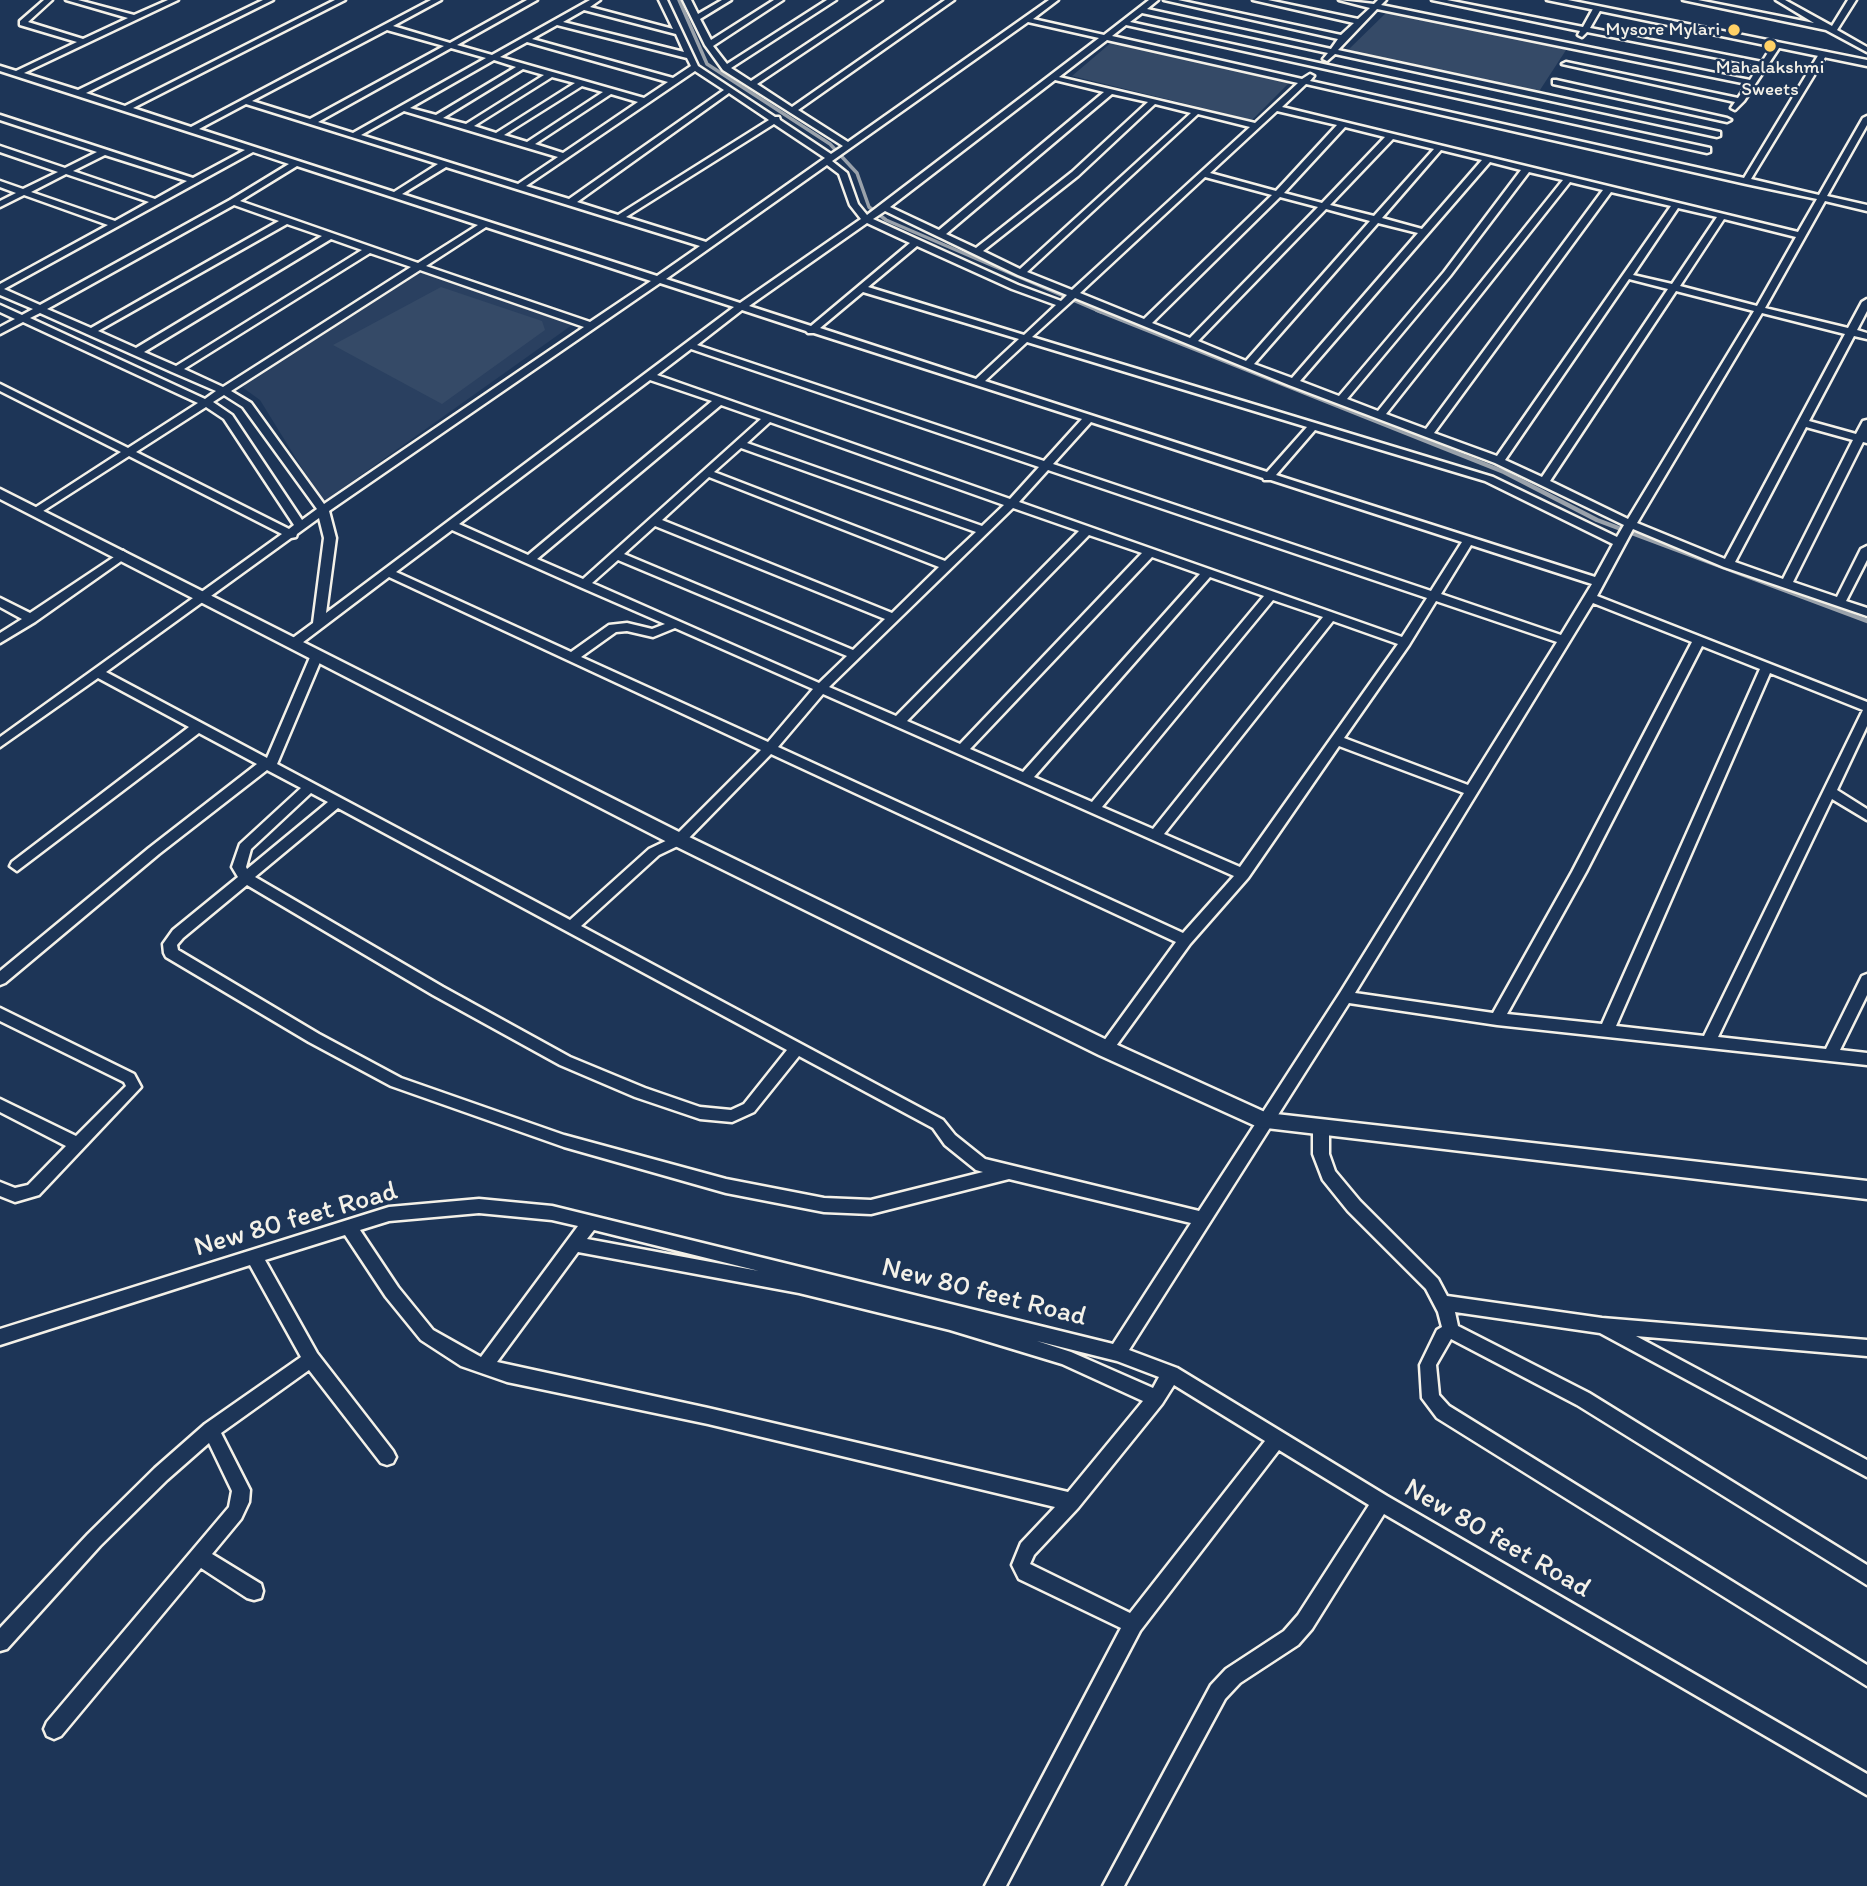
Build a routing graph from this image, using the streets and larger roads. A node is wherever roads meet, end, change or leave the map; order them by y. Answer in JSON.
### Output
{"nodes":[{"id":1,"x":48,"y":0,"type":"edge"},
{"id":2,"x":70,"y":0,"type":"edge"},
{"id":3,"x":174,"y":0,"type":"edge"},
{"id":4,"x":269,"y":0,"type":"edge"},
{"id":5,"x":341,"y":0,"type":"edge"},
{"id":6,"x":438,"y":0,"type":"edge"},
{"id":7,"x":533,"y":0,"type":"edge"},
{"id":8,"x":596,"y":0,"type":"edge"},
{"id":9,"x":663,"y":0,"type":"edge"},
{"id":10,"x":687,"y":0,"type":"edge"},
{"id":11,"x":727,"y":0,"type":"edge"},
{"id":12,"x":779,"y":0,"type":"edge"},
{"id":13,"x":832,"y":0,"type":"edge"},
{"id":14,"x":878,"y":0,"type":"edge"},
{"id":15,"x":950,"y":0,"type":"edge"},
{"id":16,"x":1055,"y":0,"type":"edge"},
{"id":17,"x":1154,"y":0,"type":"edge"},
{"id":18,"x":1168,"y":0,"type":"edge"},
{"id":19,"x":1257,"y":0,"type":"edge"},
{"id":20,"x":1343,"y":0,"type":"edge"},
{"id":21,"x":1436,"y":0,"type":"edge"},
{"id":22,"x":1552,"y":0,"type":"edge"},
{"id":23,"x":1571,"y":0,"type":"edge"},
{"id":24,"x":1687,"y":0,"type":"edge"},
{"id":25,"x":1780,"y":0,"type":"edge"},
{"id":26,"x":1810,"y":0,"type":"edge"},
{"id":27,"x":1852,"y":0,"type":"edge"},
{"id":28,"x":86,"y":2,"type":"edge"},
{"id":29,"x":1379,"y":3,"type":"edge"},
{"id":30,"x":583,"y":7,"type":"junction"},
{"id":31,"x":1597,"y":9,"type":"junction"},
{"id":32,"x":1141,"y":10,"type":"junction"},
{"id":33,"x":1803,"y":11,"type":"junction"},
{"id":34,"x":698,"y":17,"type":"junction"},
{"id":35,"x":135,"y":18,"type":"junction"},
{"id":36,"x":1029,"y":20,"type":"junction"},
{"id":37,"x":555,"y":22,"type":"junction"},
{"id":38,"x":1360,"y":22,"type":"junction"},
{"id":39,"x":1125,"y":23,"type":"junction"},
{"id":40,"x":386,"y":27,"type":"junction"},
{"id":41,"x":1585,"y":29,"type":"junction"},
{"id":42,"x":1834,"y":29,"type":"junction"},
{"id":43,"x":679,"y":33,"type":"junction"},
{"id":44,"x":1108,"y":37,"type":"junction"},
{"id":45,"x":1343,"y":38,"type":"junction"},
{"id":46,"x":524,"y":39,"type":"junction"},
{"id":47,"x":84,"y":42,"type":"junction"},
{"id":48,"x":450,"y":45,"type":"junction"},
{"id":49,"x":709,"y":45,"type":"junction"},
{"id":50,"x":1777,"y":46,"type":"junction"},
{"id":51,"x":1575,"y":47,"type":"junction"},
{"id":52,"x":1867,"y":50,"type":"edge"},
{"id":53,"x":1333,"y":52,"type":"junction"},
{"id":54,"x":1824,"y":54,"type":"junction"},
{"id":55,"x":689,"y":56,"type":"junction"},
{"id":56,"x":491,"y":57,"type":"junction"},
{"id":57,"x":1867,"y":57,"type":"edge"},
{"id":58,"x":1867,"y":63,"type":"edge"},
{"id":59,"x":1566,"y":64,"type":"junction"},
{"id":60,"x":1764,"y":65,"type":"junction"},
{"id":61,"x":522,"y":66,"type":"junction"},
{"id":62,"x":695,"y":67,"type":"junction"},
{"id":63,"x":1320,"y":67,"type":"junction"},
{"id":64,"x":0,"y":68,"type":"edge"},
{"id":65,"x":726,"y":68,"type":"junction"},
{"id":66,"x":17,"y":73,"type":"junction"},
{"id":67,"x":551,"y":74,"type":"junction"},
{"id":68,"x":1055,"y":78,"type":"junction"},
{"id":69,"x":674,"y":81,"type":"junction"},
{"id":70,"x":1305,"y":81,"type":"junction"},
{"id":71,"x":1556,"y":82,"type":"junction"},
{"id":72,"x":582,"y":83,"type":"junction"},
{"id":73,"x":1752,"y":83,"type":"junction"},
{"id":74,"x":750,"y":85,"type":"junction"},
{"id":75,"x":730,"y":89,"type":"junction"},
{"id":76,"x":610,"y":91,"type":"junction"},
{"id":77,"x":1110,"y":92,"type":"junction"},
{"id":78,"x":79,"y":93,"type":"junction"},
{"id":79,"x":1544,"y":97,"type":"junction"},
{"id":80,"x":645,"y":101,"type":"junction"},
{"id":81,"x":246,"y":102,"type":"junction"},
{"id":82,"x":1153,"y":102,"type":"junction"},
{"id":83,"x":1740,"y":102,"type":"junction"},
{"id":84,"x":402,"y":108,"type":"junction"},
{"id":85,"x":1277,"y":108,"type":"junction"},
{"id":86,"x":125,"y":109,"type":"junction"},
{"id":87,"x":793,"y":110,"type":"junction"},
{"id":88,"x":1535,"y":112,"type":"junction"},
{"id":89,"x":1195,"y":113,"type":"junction"},
{"id":90,"x":0,"y":117,"type":"edge"},
{"id":91,"x":437,"y":118,"type":"junction"},
{"id":92,"x":1867,"y":118,"type":"edge"},
{"id":93,"x":776,"y":120,"type":"junction"},
{"id":94,"x":1727,"y":120,"type":"junction"},
{"id":95,"x":311,"y":122,"type":"junction"},
{"id":96,"x":1343,"y":124,"type":"junction"},
{"id":97,"x":1258,"y":126,"type":"junction"},
{"id":98,"x":467,"y":127,"type":"junction"},
{"id":99,"x":193,"y":129,"type":"junction"},
{"id":100,"x":1520,"y":129,"type":"junction"},
{"id":101,"x":1717,"y":134,"type":"junction"},
{"id":102,"x":355,"y":135,"type":"junction"},
{"id":103,"x":496,"y":136,"type":"junction"},
{"id":104,"x":1391,"y":136,"type":"junction"},
{"id":105,"x":528,"y":145,"type":"junction"},
{"id":106,"x":849,"y":146,"type":"junction"},
{"id":107,"x":254,"y":148,"type":"junction"},
{"id":108,"x":1439,"y":148,"type":"junction"},
{"id":109,"x":0,"y":149,"type":"edge"},
{"id":110,"x":1706,"y":150,"type":"junction"},
{"id":111,"x":106,"y":151,"type":"junction"},
{"id":112,"x":565,"y":156,"type":"junction"},
{"id":113,"x":1488,"y":159,"type":"junction"},
{"id":114,"x":829,"y":160,"type":"junction"},
{"id":115,"x":297,"y":163,"type":"junction"},
{"id":116,"x":446,"y":163,"type":"junction"},
{"id":117,"x":1527,"y":168,"type":"junction"},
{"id":118,"x":1694,"y":169,"type":"junction"},
{"id":119,"x":65,"y":172,"type":"junction"},
{"id":120,"x":1206,"y":175,"type":"junction"},
{"id":121,"x":1569,"y":178,"type":"junction"},
{"id":122,"x":194,"y":181,"type":"junction"},
{"id":123,"x":1746,"y":181,"type":"junction"},
{"id":124,"x":0,"y":184,"type":"edge"},
{"id":125,"x":520,"y":186,"type":"junction"},
{"id":126,"x":1609,"y":188,"type":"junction"},
{"id":127,"x":24,"y":192,"type":"junction"},
{"id":128,"x":396,"y":194,"type":"junction"},
{"id":129,"x":1278,"y":194,"type":"junction"},
{"id":130,"x":1824,"y":198,"type":"junction"},
{"id":131,"x":156,"y":202,"type":"junction"},
{"id":132,"x":233,"y":202,"type":"junction"},
{"id":133,"x":571,"y":202,"type":"junction"},
{"id":134,"x":0,"y":204,"type":"edge"},
{"id":135,"x":1676,"y":205,"type":"junction"},
{"id":136,"x":1325,"y":206,"type":"junction"},
{"id":137,"x":1867,"y":208,"type":"edge"},
{"id":138,"x":875,"y":214,"type":"junction"},
{"id":139,"x":1722,"y":216,"type":"junction"},
{"id":140,"x":619,"y":218,"type":"junction"},
{"id":141,"x":1377,"y":220,"type":"junction"},
{"id":142,"x":286,"y":221,"type":"junction"},
{"id":143,"x":485,"y":223,"type":"junction"},
{"id":144,"x":115,"y":224,"type":"junction"},
{"id":145,"x":1424,"y":232,"type":"junction"},
{"id":146,"x":1800,"y":235,"type":"junction"},
{"id":147,"x":329,"y":236,"type":"junction"},
{"id":148,"x":939,"y":236,"type":"junction"},
{"id":149,"x":915,"y":243,"type":"junction"},
{"id":150,"x":706,"y":245,"type":"junction"},
{"id":151,"x":368,"y":250,"type":"junction"},
{"id":152,"x":976,"y":253,"type":"junction"},
{"id":153,"x":417,"y":267,"type":"junction"},
{"id":154,"x":1021,"y":273,"type":"junction"},
{"id":155,"x":1627,"y":276,"type":"junction"},
{"id":156,"x":657,"y":281,"type":"junction"},
{"id":157,"x":860,"y":288,"type":"junction"},
{"id":158,"x":1673,"y":288,"type":"junction"},
{"id":159,"x":0,"y":289,"type":"edge"},
{"id":160,"x":1071,"y":294,"type":"junction"},
{"id":161,"x":1867,"y":302,"type":"edge"},
{"id":162,"x":1061,"y":304,"type":"junction"},
{"id":163,"x":0,"y":308,"type":"edge"},
{"id":164,"x":739,"y":308,"type":"junction"},
{"id":165,"x":40,"y":309,"type":"junction"},
{"id":166,"x":1760,"y":309,"type":"junction"},
{"id":167,"x":22,"y":318,"type":"junction"},
{"id":168,"x":1145,"y":324,"type":"junction"},
{"id":169,"x":591,"y":326,"type":"junction"},
{"id":170,"x":0,"y":331,"type":"edge"},
{"id":171,"x":92,"y":331,"type":"junction"},
{"id":172,"x":811,"y":331,"type":"junction"},
{"id":173,"x":1849,"y":331,"type":"junction"},
{"id":174,"x":1867,"y":336,"type":"edge"},
{"id":175,"x":1025,"y":338,"type":"junction"},
{"id":176,"x":1192,"y":342,"type":"junction"},
{"id":177,"x":691,"y":346,"type":"junction"},
{"id":178,"x":136,"y":352,"type":"junction"},
{"id":179,"x":1248,"y":365,"type":"junction"},
{"id":180,"x":176,"y":370,"type":"junction"},
{"id":181,"x":650,"y":376,"type":"junction"},
{"id":182,"x":977,"y":383,"type":"junction"},
{"id":183,"x":1293,"y":383,"type":"junction"},
{"id":184,"x":0,"y":387,"type":"edge"},
{"id":185,"x":224,"y":391,"type":"junction"},
{"id":186,"x":1340,"y":401,"type":"junction"},
{"id":187,"x":206,"y":402,"type":"junction"},
{"id":188,"x":719,"y":402,"type":"junction"},
{"id":189,"x":1380,"y":415,"type":"junction"},
{"id":190,"x":767,"y":419,"type":"junction"},
{"id":191,"x":1088,"y":419,"type":"junction"},
{"id":192,"x":1803,"y":423,"type":"junction"},
{"id":193,"x":1867,"y":423,"type":"edge"},
{"id":194,"x":1313,"y":426,"type":"junction"},
{"id":195,"x":1428,"y":434,"type":"junction"},
{"id":196,"x":1863,"y":440,"type":"edge"},
{"id":197,"x":740,"y":444,"type":"junction"},
{"id":198,"x":130,"y":452,"type":"junction"},
{"id":199,"x":1499,"y":461,"type":"junction"},
{"id":200,"x":1048,"y":466,"type":"junction"},
{"id":201,"x":707,"y":474,"type":"junction"},
{"id":202,"x":1268,"y":478,"type":"junction"},
{"id":203,"x":1544,"y":482,"type":"junction"},
{"id":204,"x":0,"y":493,"type":"edge"},
{"id":205,"x":1011,"y":504,"type":"junction"},
{"id":206,"x":323,"y":510,"type":"junction"},
{"id":207,"x":36,"y":511,"type":"junction"},
{"id":208,"x":654,"y":521,"type":"junction"},
{"id":209,"x":1630,"y":524,"type":"junction"},
{"id":210,"x":453,"y":526,"type":"junction"},
{"id":211,"x":296,"y":531,"type":"junction"},
{"id":212,"x":984,"y":531,"type":"junction"},
{"id":213,"x":1086,"y":531,"type":"junction"},
{"id":214,"x":1468,"y":541,"type":"junction"},
{"id":215,"x":1619,"y":542,"type":"junction"},
{"id":216,"x":1867,"y":549,"type":"edge"},
{"id":217,"x":1149,"y":552,"type":"junction"},
{"id":218,"x":123,"y":555,"type":"junction"},
{"id":219,"x":617,"y":555,"type":"junction"},
{"id":220,"x":530,"y":559,"type":"junction"},
{"id":221,"x":1728,"y":564,"type":"junction"},
{"id":222,"x":947,"y":566,"type":"junction"},
{"id":223,"x":389,"y":573,"type":"junction"},
{"id":224,"x":1207,"y":573,"type":"junction"},
{"id":225,"x":1598,"y":582,"type":"junction"},
{"id":226,"x":584,"y":584,"type":"junction"},
{"id":227,"x":1786,"y":584,"type":"junction"},
{"id":228,"x":1271,"y":595,"type":"junction"},
{"id":229,"x":1433,"y":596,"type":"junction"},
{"id":230,"x":204,"y":597,"type":"junction"},
{"id":231,"x":1590,"y":598,"type":"junction"},
{"id":232,"x":0,"y":602,"type":"edge"},
{"id":233,"x":1840,"y":602,"type":"junction"},
{"id":234,"x":1867,"y":612,"type":"edge"},
{"id":235,"x":1330,"y":616,"type":"junction"},
{"id":236,"x":893,"y":618,"type":"junction"},
{"id":237,"x":31,"y":619,"type":"junction"},
{"id":238,"x":674,"y":624,"type":"junction"},
{"id":239,"x":319,"y":625,"type":"junction"},
{"id":240,"x":0,"y":639,"type":"edge"},
{"id":241,"x":1564,"y":640,"type":"junction"},
{"id":242,"x":1699,"y":640,"type":"junction"},
{"id":243,"x":1405,"y":642,"type":"junction"},
{"id":244,"x":294,"y":643,"type":"junction"},
{"id":245,"x":317,"y":655,"type":"junction"},
{"id":246,"x":855,"y":655,"type":"junction"},
{"id":247,"x":572,"y":657,"type":"junction"},
{"id":248,"x":1768,"y":667,"type":"junction"},
{"id":249,"x":96,"y":672,"type":"junction"},
{"id":250,"x":820,"y":689,"type":"junction"},
{"id":251,"x":1867,"y":707,"type":"edge"},
{"id":252,"x":1867,"y":713,"type":"edge"},
{"id":253,"x":898,"y":722,"type":"junction"},
{"id":254,"x":198,"y":727,"type":"junction"},
{"id":255,"x":1336,"y":740,"type":"junction"},
{"id":256,"x":0,"y":743,"type":"edge"},
{"id":257,"x":771,"y":747,"type":"junction"},
{"id":258,"x":962,"y":750,"type":"junction"},
{"id":259,"x":268,"y":765,"type":"junction"},
{"id":260,"x":1025,"y":778,"type":"junction"},
{"id":261,"x":310,"y":787,"type":"junction"},
{"id":262,"x":1471,"y":791,"type":"junction"},
{"id":263,"x":1829,"y":791,"type":"junction"},
{"id":264,"x":337,"y":802,"type":"junction"},
{"id":265,"x":1094,"y":808,"type":"junction"},
{"id":266,"x":1867,"y":815,"type":"edge"},
{"id":267,"x":1156,"y":835,"type":"junction"},
{"id":268,"x":679,"y":840,"type":"junction"},
{"id":269,"x":17,"y":866,"type":"dead end"},
{"id":270,"x":1243,"y":874,"type":"junction"},
{"id":271,"x":246,"y":878,"type":"junction"},
{"id":272,"x":571,"y":927,"type":"junction"},
{"id":273,"x":1185,"y":940,"type":"junction"},
{"id":274,"x":0,"y":979,"type":"edge"},
{"id":275,"x":1867,"y":980,"type":"edge"},
{"id":276,"x":1345,"y":997,"type":"junction"},
{"id":277,"x":0,"y":1014,"type":"edge"},
{"id":278,"x":1497,"y":1019,"type":"junction"},
{"id":279,"x":1607,"y":1029,"type":"junction"},
{"id":280,"x":1709,"y":1041,"type":"junction"},
{"id":281,"x":797,"y":1048,"type":"junction"},
{"id":282,"x":1106,"y":1049,"type":"junction"},
{"id":283,"x":1831,"y":1055,"type":"junction"},
{"id":284,"x":1867,"y":1059,"type":"edge"},
{"id":285,"x":0,"y":1105,"type":"edge"},
{"id":286,"x":1265,"y":1121,"type":"junction"},
{"id":287,"x":1321,"y":1127,"type":"junction"},
{"id":288,"x":78,"y":1145,"type":"junction"},
{"id":289,"x":1006,"y":1173,"type":"junction"},
{"id":290,"x":0,"y":1189,"type":"edge"},
{"id":291,"x":1867,"y":1190,"type":"edge"},
{"id":292,"x":1202,"y":1219,"type":"junction"},
{"id":293,"x":590,"y":1222,"type":"junction"},
{"id":294,"x":349,"y":1227,"type":"junction"},
{"id":295,"x":575,"y":1244,"type":"junction"},
{"id":296,"x":255,"y":1258,"type":"junction"},
{"id":297,"x":1442,"y":1303,"type":"junction"},
{"id":298,"x":1602,"y":1326,"type":"junction"},
{"id":299,"x":1451,"y":1331,"type":"junction"},
{"id":300,"x":0,"y":1337,"type":"edge"},
{"id":301,"x":1867,"y":1348,"type":"edge"},
{"id":302,"x":1117,"y":1353,"type":"junction"},
{"id":303,"x":311,"y":1359,"type":"junction"},
{"id":304,"x":484,"y":1366,"type":"junction"},
{"id":305,"x":1171,"y":1374,"type":"junction"},
{"id":306,"x":1156,"y":1398,"type":"junction"},
{"id":307,"x":211,"y":1430,"type":"junction"},
{"id":308,"x":1276,"y":1440,"type":"junction"},
{"id":309,"x":387,"y":1457,"type":"dead end"},
{"id":310,"x":1867,"y":1469,"type":"edge"},
{"id":311,"x":1381,"y":1502,"type":"junction"},
{"id":312,"x":1072,"y":1503,"type":"junction"},
{"id":313,"x":200,"y":1557,"type":"junction"},
{"id":314,"x":1867,"y":1576,"type":"edge"},
{"id":315,"x":254,"y":1591,"type":"dead end"},
{"id":316,"x":1133,"y":1624,"type":"junction"},
{"id":317,"x":0,"y":1642,"type":"edge"},
{"id":318,"x":1867,"y":1676,"type":"edge"},
{"id":319,"x":54,"y":1729,"type":"dead end"},
{"id":320,"x":1867,"y":1785,"type":"edge"},
{"id":321,"x":995,"y":1886,"type":"edge"},
{"id":322,"x":1113,"y":1886,"type":"edge"}],
"edges":[{"from":1,"to":47,"type":"street"},
{"from":2,"to":28,"type":"street"},
{"from":3,"to":35,"type":"street"},
{"from":4,"to":78,"type":"street"},
{"from":5,"to":86,"type":"street"},
{"from":6,"to":40,"type":"street"},
{"from":7,"to":48,"type":"street"},
{"from":8,"to":30,"type":"street"},
{"from":9,"to":43,"type":"street"},
{"from":10,"to":34,"type":"street"},
{"from":11,"to":34,"type":"street"},
{"from":12,"to":49,"type":"street"},
{"from":13,"to":65,"type":"street"},
{"from":14,"to":74,"type":"street"},
{"from":15,"to":87,"type":"street"},
{"from":16,"to":36,"type":"street"},
{"from":17,"to":32,"type":"street"},
{"from":18,"to":45,"type":"street"},
{"from":19,"to":38,"type":"street"},
{"from":20,"to":29,"type":"street"},
{"from":21,"to":41,"type":"street"},
{"from":22,"to":31,"type":"street"},
{"from":23,"to":57,"type":"street"},
{"from":24,"to":42,"type":"street"},
{"from":25,"to":33,"type":"street"},
{"from":26,"to":33,"type":"street"},
{"from":27,"to":42,"type":"street"},
{"from":28,"to":35,"type":"street"},
{"from":29,"to":38,"type":"street"},
{"from":29,"to":51,"type":"street"},
{"from":30,"to":37,"type":"street"},
{"from":30,"to":43,"type":"street"},
{"from":31,"to":41,"type":"street"},
{"from":31,"to":50,"type":"street"},
{"from":32,"to":39,"type":"street"},
{"from":32,"to":53,"type":"street"},
{"from":33,"to":42,"type":"street"},
{"from":34,"to":49,"type":"street"},
{"from":35,"to":47,"type":"street"},
{"from":36,"to":44,"type":"street"},
{"from":36,"to":106,"type":"street"},
{"from":37,"to":46,"type":"street"},
{"from":37,"to":55,"type":"street"},
{"from":38,"to":45,"type":"street"},
{"from":39,"to":44,"type":"street"},
{"from":39,"to":63,"type":"street"},
{"from":40,"to":48,"type":"street"},
{"from":40,"to":81,"type":"street"},
{"from":41,"to":51,"type":"street"},
{"from":41,"to":60,"type":"street"},
{"from":42,"to":52,"type":"street"},
{"from":43,"to":55,"type":"street"},
{"from":44,"to":68,"type":"street"},
{"from":44,"to":70,"type":"street"},
{"from":45,"to":53,"type":"street"},
{"from":46,"to":56,"type":"street"},
{"from":46,"to":69,"type":"street"},
{"from":47,"to":66,"type":"street"},
{"from":48,"to":56,"type":"street"},
{"from":48,"to":95,"type":"street"},
{"from":49,"to":65,"type":"street"},
{"from":50,"to":54,"type":"street"},
{"from":50,"to":60,"type":"street"},
{"from":51,"to":59,"type":"street"},
{"from":51,"to":73,"type":"street"},
{"from":53,"to":63,"type":"street"},
{"from":53,"to":79,"type":"street"},
{"from":54,"to":58,"type":"street"},
{"from":54,"to":123,"type":"street"},
{"from":55,"to":62,"type":"street"},
{"from":56,"to":61,"type":"street"},
{"from":56,"to":84,"type":"street"},
{"from":59,"to":71,"type":"street"},
{"from":59,"to":83,"type":"street"},
{"from":60,"to":73,"type":"street"},
{"from":61,"to":67,"type":"street"},
{"from":61,"to":91,"type":"street"},
{"from":62,"to":69,"type":"street"},
{"from":62,"to":75,"type":"street"},
{"from":63,"to":70,"type":"street"},
{"from":63,"to":88,"type":"street"},
{"from":64,"to":66,"type":"street"},
{"from":65,"to":74,"type":"street"},
{"from":66,"to":78,"type":"street"},
{"from":67,"to":72,"type":"street"},
{"from":67,"to":98,"type":"street"},
{"from":68,"to":77,"type":"street"},
{"from":68,"to":138,"type":"street"},
{"from":69,"to":80,"type":"street"},
{"from":70,"to":85,"type":"street"},
{"from":70,"to":100,"type":"street"},
{"from":71,"to":79,"type":"street"},
{"from":71,"to":94,"type":"street"},
{"from":72,"to":76,"type":"street"},
{"from":72,"to":103,"type":"street"},
{"from":73,"to":83,"type":"street"},
{"from":74,"to":87,"type":"street"},
{"from":75,"to":93,"type":"street"},
{"from":75,"to":133,"type":"street"},
{"from":76,"to":80,"type":"street"},
{"from":76,"to":105,"type":"street"},
{"from":77,"to":82,"type":"street"},
{"from":77,"to":148,"type":"street"},
{"from":78,"to":86,"type":"street"},
{"from":79,"to":88,"type":"street"},
{"from":79,"to":101,"type":"street"},
{"from":80,"to":112,"type":"street"},
{"from":81,"to":95,"type":"street"},
{"from":81,"to":99,"type":"street"},
{"from":82,"to":89,"type":"street"},
{"from":82,"to":152,"type":"street"},
{"from":83,"to":94,"type":"street"},
{"from":84,"to":91,"type":"street"},
{"from":84,"to":102,"type":"street"},
{"from":85,"to":96,"type":"street"},
{"from":85,"to":97,"type":"street"},
{"from":86,"to":99,"type":"street"},
{"from":87,"to":106,"type":"street"},
{"from":88,"to":100,"type":"street"},
{"from":88,"to":110,"type":"street"},
{"from":89,"to":97,"type":"street"},
{"from":89,"to":154,"type":"street"},
{"from":90,"to":111,"type":"street"},
{"from":91,"to":98,"type":"street"},
{"from":92,"to":130,"type":"street"},
{"from":93,"to":114,"type":"street"},
{"from":93,"to":140,"type":"street"},
{"from":94,"to":101,"type":"street"},
{"from":95,"to":102,"type":"street"},
{"from":96,"to":104,"type":"street"},
{"from":96,"to":129,"type":"street"},
{"from":97,"to":120,"type":"street"},
{"from":98,"to":103,"type":"street"},
{"from":99,"to":107,"type":"street"},
{"from":100,"to":118,"type":"street"},
{"from":101,"to":110,"type":"street"},
{"from":102,"to":116,"type":"street"},
{"from":103,"to":105,"type":"street"},
{"from":104,"to":108,"type":"street"},
{"from":104,"to":136,"type":"street"},
{"from":105,"to":112,"type":"street"},
{"from":106,"to":114,"type":"street"},
{"from":107,"to":115,"type":"street"},
{"from":107,"to":122,"type":"street"},
{"from":108,"to":113,"type":"street"},
{"from":108,"to":141,"type":"street"},
{"from":109,"to":119,"type":"street"},
{"from":110,"to":118,"type":"street"},
{"from":111,"to":119,"type":"street"},
{"from":111,"to":122,"type":"street"},
{"from":112,"to":125,"type":"street"},
{"from":113,"to":117,"type":"street"},
{"from":113,"to":145,"type":"street"},
{"from":114,"to":138,"type":"street"},
{"from":114,"to":150,"type":"street"},
{"from":115,"to":128,"type":"street"},
{"from":115,"to":132,"type":"street"},
{"from":116,"to":125,"type":"street"},
{"from":116,"to":128,"type":"street"},
{"from":117,"to":121,"type":"street"},
{"from":117,"to":186,"type":"street"},
{"from":118,"to":123,"type":"street"},
{"from":119,"to":127,"type":"street"},
{"from":119,"to":131,"type":"street"},
{"from":120,"to":129,"type":"street"},
{"from":120,"to":160,"type":"street"},
{"from":121,"to":126,"type":"street"},
{"from":121,"to":189,"type":"street"},
{"from":122,"to":131,"type":"street"},
{"from":123,"to":130,"type":"street"},
{"from":124,"to":127,"type":"street"},
{"from":125,"to":133,"type":"street"},
{"from":126,"to":135,"type":"street"},
{"from":126,"to":195,"type":"street"},
{"from":127,"to":134,"type":"street"},
{"from":127,"to":144,"type":"street"},
{"from":128,"to":143,"type":"street"},
{"from":129,"to":136,"type":"street"},
{"from":129,"to":168,"type":"street"},
{"from":130,"to":137,"type":"street"},
{"from":130,"to":146,"type":"street"},
{"from":131,"to":144,"type":"street"},
{"from":132,"to":142,"type":"street"},
{"from":132,"to":165,"type":"street"},
{"from":133,"to":140,"type":"street"},
{"from":135,"to":139,"type":"street"},
{"from":135,"to":155,"type":"street"},
{"from":136,"to":141,"type":"street"},
{"from":136,"to":176,"type":"street"},
{"from":138,"to":148,"type":"street"},
{"from":138,"to":149,"type":"street"},
{"from":138,"to":164,"type":"street"},
{"from":139,"to":146,"type":"street"},
{"from":139,"to":158,"type":"street"},
{"from":140,"to":150,"type":"street"},
{"from":141,"to":145,"type":"street"},
{"from":141,"to":179,"type":"street"},
{"from":142,"to":147,"type":"street"},
{"from":142,"to":171,"type":"street"},
{"from":143,"to":153,"type":"street"},
{"from":143,"to":156,"type":"street"},
{"from":144,"to":159,"type":"street"},
{"from":145,"to":183,"type":"street"},
{"from":146,"to":166,"type":"street"},
{"from":147,"to":151,"type":"street"},
{"from":147,"to":178,"type":"street"},
{"from":148,"to":152,"type":"street"},
{"from":149,"to":157,"type":"street"},
{"from":149,"to":162,"type":"street"},
{"from":150,"to":156,"type":"street"},
{"from":151,"to":153,"type":"street"},
{"from":151,"to":180,"type":"street"},
{"from":152,"to":154,"type":"street"},
{"from":153,"to":169,"type":"street"},
{"from":153,"to":185,"type":"street"},
{"from":154,"to":160,"type":"street"},
{"from":155,"to":158,"type":"street"},
{"from":155,"to":199,"type":"street"},
{"from":156,"to":164,"type":"street"},
{"from":156,"to":169,"type":"street"},
{"from":157,"to":172,"type":"street"},
{"from":157,"to":175,"type":"street"},
{"from":158,"to":166,"type":"street"},
{"from":158,"to":203,"type":"street"},
{"from":159,"to":165,"type":"street"},
{"from":160,"to":162,"type":"street"},
{"from":160,"to":168,"type":"street"},
{"from":161,"to":173,"type":"street"},
{"from":162,"to":175,"type":"street"},
{"from":163,"to":167,"type":"street"},
{"from":164,"to":172,"type":"street"},
{"from":164,"to":177,"type":"street"},
{"from":165,"to":167,"type":"street"},
{"from":165,"to":171,"type":"street"},
{"from":166,"to":173,"type":"street"},
{"from":166,"to":209,"type":"street"},
{"from":167,"to":170,"type":"street"},
{"from":167,"to":187,"type":"street"},
{"from":168,"to":176,"type":"street"},
{"from":169,"to":206,"type":"street"},
{"from":171,"to":178,"type":"street"},
{"from":172,"to":182,"type":"street"},
{"from":173,"to":174,"type":"street"},
{"from":173,"to":192,"type":"street"},
{"from":175,"to":182,"type":"street"},
{"from":175,"to":194,"type":"street"},
{"from":176,"to":179,"type":"street"},
{"from":177,"to":181,"type":"street"},
{"from":177,"to":200,"type":"street"},
{"from":178,"to":180,"type":"street"},
{"from":179,"to":183,"type":"street"},
{"from":180,"to":185,"type":"street"},
{"from":181,"to":188,"type":"street"},
{"from":181,"to":210,"type":"street"},
{"from":182,"to":191,"type":"street"},
{"from":183,"to":186,"type":"street"},
{"from":184,"to":198,"type":"street"},
{"from":185,"to":187,"type":"street"},
{"from":185,"to":206,"type":"street"},
{"from":186,"to":189,"type":"street"},
{"from":187,"to":198,"type":"street"},
{"from":187,"to":211,"type":"street"},
{"from":188,"to":190,"type":"street"},
{"from":188,"to":220,"type":"street"},
{"from":189,"to":195,"type":"street"},
{"from":190,"to":197,"type":"street"},
{"from":190,"to":205,"type":"street"},
{"from":191,"to":200,"type":"street"},
{"from":191,"to":202,"type":"street"},
{"from":192,"to":196,"type":"street"},
{"from":192,"to":221,"type":"street"},
{"from":193,"to":196,"type":"street"},
{"from":194,"to":202,"type":"street"},
{"from":194,"to":215,"type":"street"},
{"from":195,"to":199,"type":"street"},
{"from":196,"to":227,"type":"street"},
{"from":197,"to":201,"type":"street"},
{"from":197,"to":212,"type":"street"},
{"from":198,"to":207,"type":"street"},
{"from":198,"to":211,"type":"street"},
{"from":199,"to":203,"type":"street"},
{"from":200,"to":205,"type":"street"},
{"from":200,"to":229,"type":"street"},
{"from":201,"to":208,"type":"street"},
{"from":201,"to":222,"type":"street"},
{"from":202,"to":214,"type":"street"},
{"from":203,"to":209,"type":"street"},
{"from":204,"to":207,"type":"street"},
{"from":205,"to":212,"type":"street"},
{"from":205,"to":213,"type":"street"},
{"from":206,"to":211,"type":"street"},
{"from":206,"to":239,"type":"street"},
{"from":207,"to":218,"type":"street"},
{"from":208,"to":219,"type":"street"},
{"from":208,"to":236,"type":"street"},
{"from":209,"to":215,"type":"street"},
{"from":209,"to":221,"type":"street"},
{"from":210,"to":220,"type":"street"},
{"from":210,"to":223,"type":"street"},
{"from":211,"to":230,"type":"street"},
{"from":212,"to":222,"type":"street"},
{"from":213,"to":217,"type":"street"},
{"from":213,"to":253,"type":"street"},
{"from":214,"to":225,"type":"street"},
{"from":214,"to":229,"type":"street"},
{"from":215,"to":225,"type":"street"},
{"from":216,"to":233,"type":"street"},
{"from":217,"to":224,"type":"street"},
{"from":217,"to":258,"type":"street"},
{"from":218,"to":230,"type":"street"},
{"from":218,"to":237,"type":"street"},
{"from":219,"to":226,"type":"street"},
{"from":219,"to":246,"type":"street"},
{"from":220,"to":226,"type":"street"},
{"from":221,"to":227,"type":"street"},
{"from":222,"to":236,"type":"street"},
{"from":223,"to":239,"type":"street"},
{"from":223,"to":247,"type":"street"},
{"from":224,"to":228,"type":"street"},
{"from":224,"to":260,"type":"street"},
{"from":225,"to":231,"type":"street"},
{"from":226,"to":238,"type":"street"},
{"from":227,"to":233,"type":"street"},
{"from":228,"to":235,"type":"street"},
{"from":228,"to":265,"type":"street"},
{"from":229,"to":241,"type":"street"},
{"from":229,"to":243,"type":"street"},
{"from":230,"to":244,"type":"street"},
{"from":230,"to":249,"type":"street"},
{"from":231,"to":241,"type":"street"},
{"from":231,"to":242,"type":"street"},
{"from":232,"to":237,"type":"street"},
{"from":233,"to":234,"type":"street"},
{"from":235,"to":243,"type":"street"},
{"from":235,"to":267,"type":"street"},
{"from":236,"to":246,"type":"street"},
{"from":237,"to":240,"type":"street"},
{"from":238,"to":247,"type":"street"},
{"from":238,"to":250,"type":"street"},
{"from":239,"to":244,"type":"street"},
{"from":241,"to":262,"type":"street"},
{"from":242,"to":248,"type":"street"},
{"from":242,"to":278,"type":"street"},
{"from":243,"to":255,"type":"street"},
{"from":244,"to":245,"type":"street"},
{"from":245,"to":259,"type":"street"},
{"from":245,"to":268,"type":"street"},
{"from":246,"to":250,"type":"street"},
{"from":247,"to":257,"type":"street"},
{"from":248,"to":251,"type":"street"},
{"from":248,"to":279,"type":"street"},
{"from":249,"to":254,"type":"street"},
{"from":249,"to":256,"type":"street"},
{"from":250,"to":253,"type":"street"},
{"from":250,"to":257,"type":"street"},
{"from":252,"to":263,"type":"street"},
{"from":253,"to":258,"type":"street"},
{"from":254,"to":259,"type":"street"},
{"from":254,"to":269,"type":"street"},
{"from":255,"to":262,"type":"street"},
{"from":255,"to":270,"type":"street"},
{"from":257,"to":268,"type":"street"},
{"from":257,"to":273,"type":"street"},
{"from":258,"to":260,"type":"street"},
{"from":259,"to":261,"type":"street"},
{"from":259,"to":274,"type":"street"},
{"from":260,"to":265,"type":"street"},
{"from":261,"to":264,"type":"street"},
{"from":261,"to":271,"type":"street"},
{"from":262,"to":276,"type":"street"},
{"from":263,"to":266,"type":"street"},
{"from":263,"to":280,"type":"street"},
{"from":264,"to":271,"type":"street"},
{"from":264,"to":272,"type":"street"},
{"from":265,"to":267,"type":"street"},
{"from":267,"to":270,"type":"street"},
{"from":268,"to":272,"type":"street"},
{"from":268,"to":282,"type":"street"},
{"from":270,"to":273,"type":"street"},
{"from":271,"to":281,"type":"street"},
{"from":271,"to":289,"type":"street"},
{"from":272,"to":281,"type":"street"},
{"from":273,"to":282,"type":"street"},
{"from":275,"to":283,"type":"street"},
{"from":276,"to":278,"type":"street"},
{"from":276,"to":286,"type":"street"},
{"from":277,"to":288,"type":"street"},
{"from":278,"to":279,"type":"street"},
{"from":279,"to":280,"type":"street"},
{"from":280,"to":283,"type":"street"},
{"from":281,"to":289,"type":"street"},
{"from":282,"to":286,"type":"street"},
{"from":283,"to":284,"type":"street"},
{"from":285,"to":288,"type":"street"},
{"from":286,"to":287,"type":"street"},
{"from":286,"to":292,"type":"street"},
{"from":287,"to":291,"type":"street"},
{"from":287,"to":297,"type":"street"},
{"from":288,"to":290,"type":"street"},
{"from":289,"to":292,"type":"street"},
{"from":292,"to":302,"type":"street"},
{"from":293,"to":294,"type":"street","name":"New 80 feet Road"},
{"from":293,"to":295,"type":"street"},
{"from":293,"to":302,"type":"street","name":"New 80 feet Road"},
{"from":294,"to":296,"type":"street","name":"New 80 feet Road"},
{"from":294,"to":304,"type":"street"},
{"from":295,"to":304,"type":"street"},
{"from":295,"to":306,"type":"street"},
{"from":296,"to":300,"type":"street","name":"New 80 feet Road"},
{"from":296,"to":303,"type":"street"},
{"from":297,"to":298,"type":"street"},
{"from":297,"to":299,"type":"street"},
{"from":298,"to":301,"type":"street"},
{"from":298,"to":310,"type":"street"},
{"from":299,"to":314,"type":"street"},
{"from":299,"to":318,"type":"street"},
{"from":302,"to":305,"type":"street","name":"New 80 feet Road"},
{"from":303,"to":307,"type":"street"},
{"from":303,"to":309,"type":"street"},
{"from":304,"to":312,"type":"street"},
{"from":305,"to":306,"type":"street"},
{"from":305,"to":308,"type":"street","name":"New 80 feet Road"},
{"from":306,"to":312,"type":"street"},
{"from":307,"to":313,"type":"street"},
{"from":307,"to":317,"type":"street"},
{"from":308,"to":311,"type":"street","name":"New 80 feet Road"},
{"from":308,"to":316,"type":"street"},
{"from":311,"to":320,"type":"street","name":"New 80 feet Road"},
{"from":311,"to":322,"type":"street"},
{"from":312,"to":316,"type":"street"},
{"from":313,"to":315,"type":"street"},
{"from":313,"to":319,"type":"street"},
{"from":316,"to":321,"type":"street"}]}
